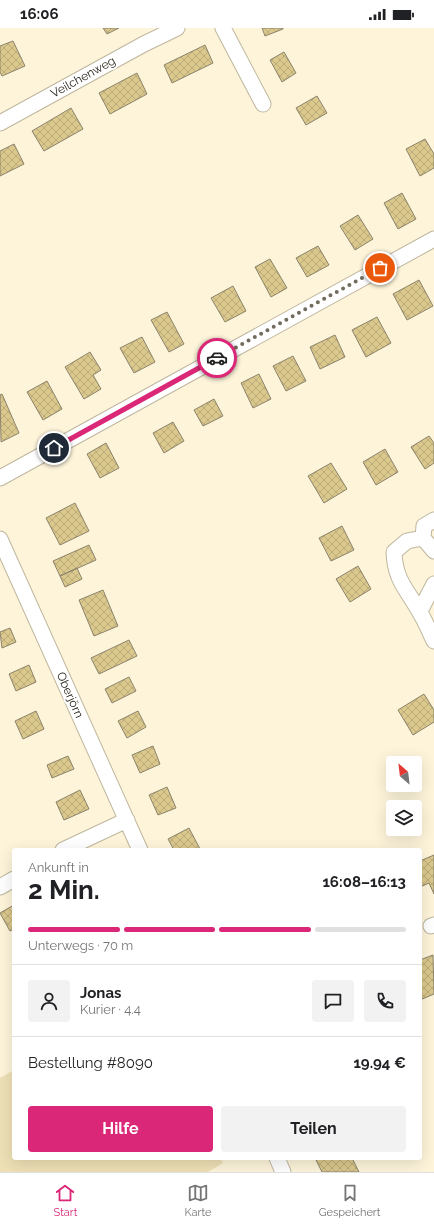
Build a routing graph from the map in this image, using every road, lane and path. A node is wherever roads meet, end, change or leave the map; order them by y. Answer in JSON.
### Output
{"nodes":[{"id":1,"x":224,"y":28,"type":"edge"},
{"id":2,"x":169,"y":29,"type":"edge"},
{"id":3,"x":263,"y":104,"type":"dead end"},
{"id":4,"x":0,"y":123,"type":"edge"},
{"id":5,"x":434,"y":239,"type":"edge"},
{"id":6,"x":0,"y":478,"type":"edge"},
{"id":7,"x":434,"y":520,"type":"edge"},
{"id":8,"x":423,"y":538,"type":"junction"},
{"id":9,"x":0,"y":539,"type":"edge"},
{"id":10,"x":434,"y":551,"type":"edge"},
{"id":11,"x":434,"y":584,"type":"edge"},
{"id":12,"x":420,"y":611,"type":"junction"},
{"id":13,"x":434,"y":641,"type":"edge"},
{"id":14,"x":127,"y":820,"type":"junction"},
{"id":15,"x":67,"y":848,"type":"edge"},
{"id":16,"x":139,"y":848,"type":"edge"},
{"id":17,"x":12,"y":880,"type":"edge"},
{"id":18,"x":0,"y":887,"type":"edge"},
{"id":19,"x":278,"y":1160,"type":"edge"},
{"id":20,"x":283,"y":1172,"type":"edge"}],
"edges":[{"from":1,"to":3,"type":"street"},
{"from":2,"to":4,"type":"street","name":"Veilchenweg"},
{"from":5,"to":6,"type":"street"},
{"from":7,"to":8,"type":"street"},
{"from":8,"to":10,"type":"street"},
{"from":8,"to":12,"type":"street"},
{"from":9,"to":14,"type":"street","name":"Oberjörn"},
{"from":11,"to":12,"type":"street"},
{"from":12,"to":13,"type":"street"},
{"from":14,"to":15,"type":"street"},
{"from":14,"to":16,"type":"street","name":"Oberjörn"},
{"from":17,"to":18,"type":"street"},
{"from":19,"to":20,"type":"street"}]}
